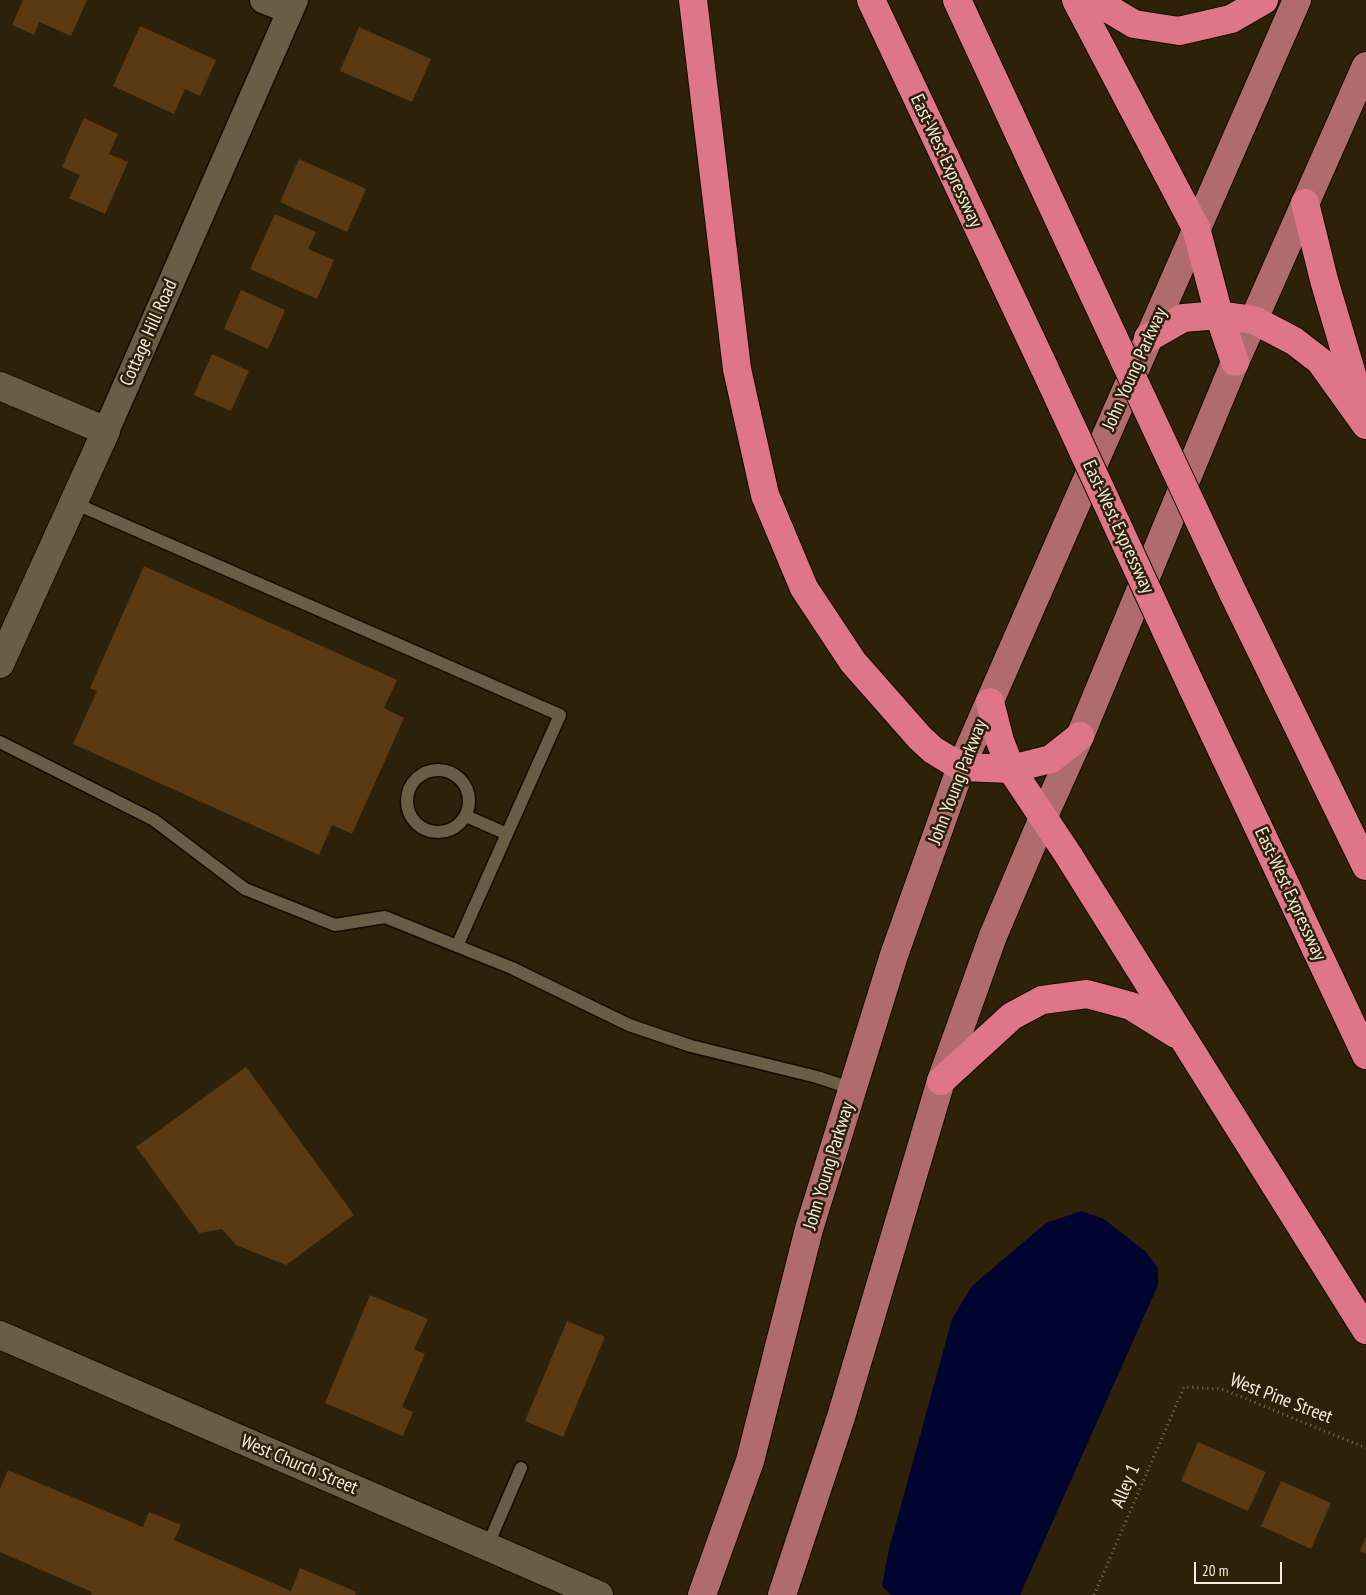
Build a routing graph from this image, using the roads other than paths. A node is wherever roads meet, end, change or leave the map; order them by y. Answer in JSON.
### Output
{"nodes":[{"id":1,"x":262,"y":0,"type":"edge"},
{"id":2,"x":693,"y":0,"type":"edge"},
{"id":3,"x":871,"y":0,"type":"edge"},
{"id":4,"x":957,"y":0,"type":"edge"},
{"id":5,"x":1076,"y":0,"type":"edge"},
{"id":6,"x":1094,"y":0,"type":"edge"},
{"id":7,"x":1264,"y":0,"type":"edge"},
{"id":8,"x":1297,"y":0,"type":"edge"},
{"id":9,"x":293,"y":6,"type":"edge"},
{"id":10,"x":1366,"y":66,"type":"edge"},
{"id":11,"x":1305,"y":203,"type":"junction"},
{"id":12,"x":1196,"y":228,"type":"junction"},
{"id":13,"x":1219,"y":314,"type":"junction"},
{"id":14,"x":1254,"y":320,"type":"junction"},
{"id":15,"x":1148,"y":338,"type":"junction"},
{"id":16,"x":1235,"y":362,"type":"junction"},
{"id":17,"x":0,"y":386,"type":"edge"},
{"id":18,"x":1366,"y":423,"type":"edge"},
{"id":19,"x":106,"y":431,"type":"junction"},
{"id":20,"x":74,"y":503,"type":"junction"},
{"id":21,"x":0,"y":664,"type":"edge"},
{"id":22,"x":990,"y":702,"type":"junction"},
{"id":23,"x":1080,"y":736,"type":"junction"},
{"id":24,"x":0,"y":742,"type":"edge"},
{"id":25,"x":961,"y":767,"type":"junction"},
{"id":26,"x":1011,"y":769,"type":"junction"},
{"id":27,"x":466,"y":816,"type":"junction"},
{"id":28,"x":1043,"y":818,"type":"junction"},
{"id":29,"x":507,"y":834,"type":"junction"},
{"id":30,"x":1366,"y":866,"type":"edge"},
{"id":31,"x":458,"y":946,"type":"junction"},
{"id":32,"x":1182,"y":1038,"type":"junction"},
{"id":33,"x":1366,"y":1055,"type":"edge"},
{"id":34,"x":941,"y":1081,"type":"junction"},
{"id":35,"x":852,"y":1089,"type":"junction"},
{"id":36,"x":1366,"y":1330,"type":"edge"},
{"id":37,"x":0,"y":1335,"type":"edge"},
{"id":38,"x":521,"y":1468,"type":"dead end"},
{"id":39,"x":487,"y":1547,"type":"junction"},
{"id":40,"x":599,"y":1595,"type":"edge"},
{"id":41,"x":702,"y":1595,"type":"edge"},
{"id":42,"x":782,"y":1595,"type":"edge"}],
"edges":[{"from":1,"to":9,"type":"street"},
{"from":2,"to":25,"type":"highway"},
{"from":3,"to":33,"type":"highway","name":"East-West Expressway","bridge":true},
{"from":4,"to":30,"type":"highway","bridge":true},
{"from":5,"to":12,"type":"highway"},
{"from":6,"to":7,"type":"highway"},
{"from":8,"to":12,"type":"main road","name":"John Young Parkway"},
{"from":9,"to":19,"type":"street","name":"Cottage Hill Road"},
{"from":10,"to":11,"type":"main road"},
{"from":11,"to":14,"type":"main road"},
{"from":11,"to":18,"type":"highway"},
{"from":12,"to":13,"type":"highway"},
{"from":12,"to":15,"type":"main road","name":"John Young Parkway"},
{"from":13,"to":14,"type":"highway"},
{"from":13,"to":15,"type":"highway"},
{"from":13,"to":16,"type":"highway"},
{"from":14,"to":16,"type":"main road"},
{"from":14,"to":18,"type":"highway"},
{"from":15,"to":22,"type":"main road","name":"John Young Parkway"},
{"from":16,"to":23,"type":"main road"},
{"from":17,"to":19,"type":"street"},
{"from":19,"to":20,"type":"street","name":"Cottage Hill Road"},
{"from":20,"to":21,"type":"street","name":"Cottage Hill Road"},
{"from":20,"to":29,"type":"lane"},
{"from":22,"to":25,"type":"main road","name":"John Young Parkway"},
{"from":22,"to":26,"type":"highway"},
{"from":23,"to":26,"type":"highway"},
{"from":23,"to":28,"type":"main road"},
{"from":24,"to":31,"type":"lane"},
{"from":25,"to":26,"type":"highway"},
{"from":25,"to":35,"type":"main road","name":"John Young Parkway"},
{"from":26,"to":28,"type":"highway"},
{"from":27,"to":27,"type":"lane"},
{"from":27,"to":29,"type":"lane"},
{"from":28,"to":32,"type":"highway"},
{"from":28,"to":34,"type":"main road"},
{"from":29,"to":31,"type":"lane"},
{"from":31,"to":35,"type":"lane"},
{"from":32,"to":34,"type":"highway"},
{"from":32,"to":36,"type":"highway"},
{"from":34,"to":42,"type":"main road"},
{"from":35,"to":41,"type":"main road","name":"John Young Parkway"},
{"from":37,"to":39,"type":"street","name":"West Church Street"},
{"from":38,"to":39,"type":"lane"},
{"from":39,"to":40,"type":"street","name":"West Church Street"}]}
